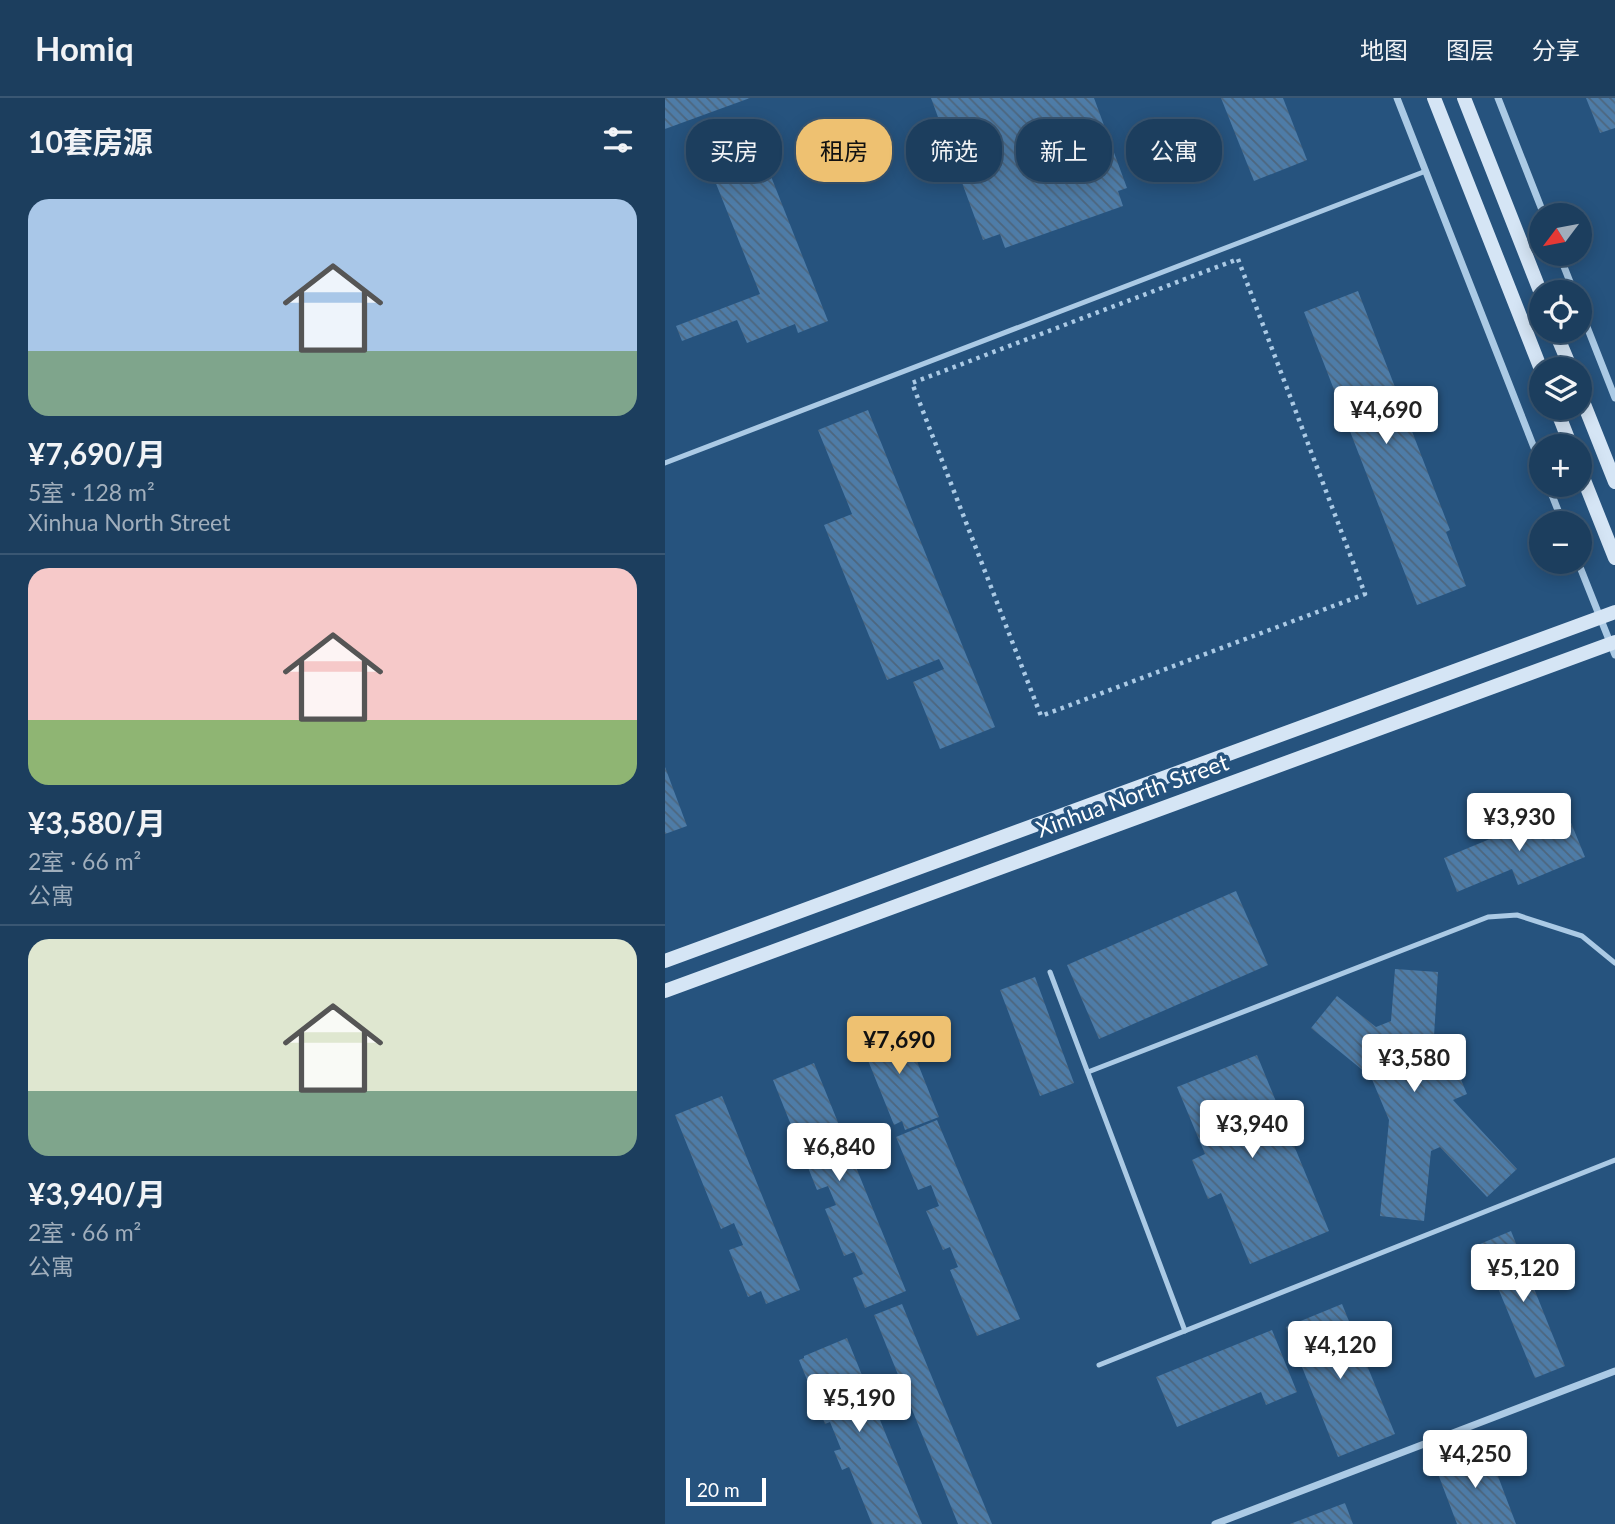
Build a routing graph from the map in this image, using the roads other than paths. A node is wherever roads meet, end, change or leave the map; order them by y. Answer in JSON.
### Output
{"nodes":[{"id":1,"x":1397,"y":98,"type":"edge"},
{"id":2,"x":1434,"y":98,"type":"edge"},
{"id":3,"x":1464,"y":98,"type":"edge"},
{"id":4,"x":1498,"y":98,"type":"edge"},
{"id":5,"x":1426,"y":171,"type":"junction"},
{"id":6,"x":1538,"y":203,"type":"edge"},
{"id":7,"x":1536,"y":280,"type":"edge"},
{"id":8,"x":1592,"y":340,"type":"edge"},
{"id":9,"x":1536,"y":357,"type":"edge"},
{"id":10,"x":1615,"y":398,"type":"edge"},
{"id":11,"x":1590,"y":420,"type":"edge"},
{"id":12,"x":1529,"y":435,"type":"edge"},
{"id":13,"x":665,"y":463,"type":"edge"},
{"id":14,"x":1615,"y":482,"type":"edge"},
{"id":15,"x":1591,"y":497,"type":"edge"},
{"id":16,"x":1615,"y":558,"type":"edge"},
{"id":17,"x":1583,"y":574,"type":"edge"},
{"id":18,"x":1615,"y":612,"type":"edge"},
{"id":19,"x":1600,"y":618,"type":"junction"},
{"id":20,"x":1614,"y":647,"type":"edge"},
{"id":21,"x":665,"y":961,"type":"edge"},
{"id":22,"x":1615,"y":963,"type":"edge"},
{"id":23,"x":1050,"y":972,"type":"dead end"},
{"id":24,"x":665,"y":991,"type":"edge"},
{"id":25,"x":1088,"y":1072,"type":"junction"},
{"id":26,"x":1615,"y":1160,"type":"edge"},
{"id":27,"x":1185,"y":1331,"type":"junction"},
{"id":28,"x":1099,"y":1365,"type":"dead end"},
{"id":29,"x":1615,"y":1371,"type":"edge"},
{"id":30,"x":1215,"y":1524,"type":"edge"}],
"edges":[{"from":1,"to":5,"type":"street"},
{"from":2,"to":9,"type":"main road"},
{"from":3,"to":7,"type":"main road"},
{"from":4,"to":6,"type":"street"},
{"from":5,"to":12,"type":"street"},
{"from":5,"to":13,"type":"lane"},
{"from":8,"to":10,"type":"street"},
{"from":11,"to":14,"type":"main road"},
{"from":15,"to":16,"type":"main road"},
{"from":17,"to":19,"type":"street"},
{"from":18,"to":19,"type":"main road","name":"Xinhua North Street"},
{"from":19,"to":20,"type":"street"},
{"from":19,"to":21,"type":"main road","name":"Xinhua North Street"},
{"from":20,"to":24,"type":"main road","name":"Xinhua North Street"},
{"from":22,"to":25,"type":"lane"},
{"from":23,"to":25,"type":"lane"},
{"from":25,"to":27,"type":"lane"},
{"from":26,"to":27,"type":"lane"},
{"from":27,"to":28,"type":"lane"},
{"from":29,"to":30,"type":"street"}]}
